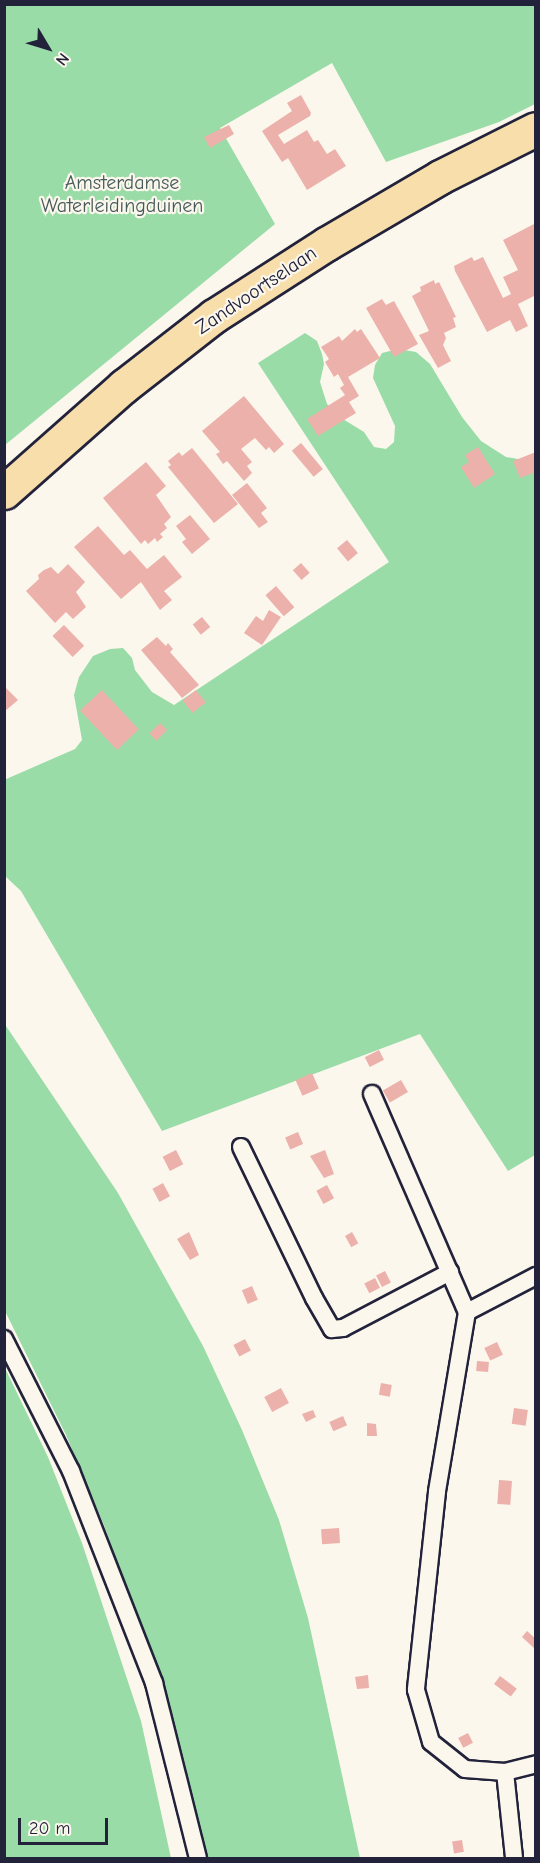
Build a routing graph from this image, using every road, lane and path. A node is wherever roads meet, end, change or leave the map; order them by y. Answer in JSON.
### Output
{"nodes":[{"id":1,"x":536,"y":129,"type":"edge"},
{"id":2,"x":4,"y":492,"type":"edge"},
{"id":3,"x":372,"y":1094,"type":"dead end"},
{"id":4,"x":241,"y":1147,"type":"dead end"},
{"id":5,"x":450,"y":1272,"type":"junction"},
{"id":6,"x":536,"y":1276,"type":"edge"},
{"id":7,"x":467,"y":1312,"type":"junction"},
{"id":8,"x":4,"y":1339,"type":"edge"},
{"id":9,"x":536,"y":1764,"type":"edge"},
{"id":10,"x":505,"y":1772,"type":"junction"},
{"id":11,"x":198,"y":1858,"type":"edge"},
{"id":12,"x":513,"y":1858,"type":"edge"}],
"edges":[{"from":1,"to":2,"type":"main road","name":"Zandvoortselaan"},
{"from":3,"to":5,"type":"lane"},
{"from":4,"to":5,"type":"lane"},
{"from":5,"to":7,"type":"lane"},
{"from":6,"to":7,"type":"lane"},
{"from":7,"to":10,"type":"lane"},
{"from":8,"to":11,"type":"lane"},
{"from":9,"to":10,"type":"lane"},
{"from":10,"to":12,"type":"lane"}]}
